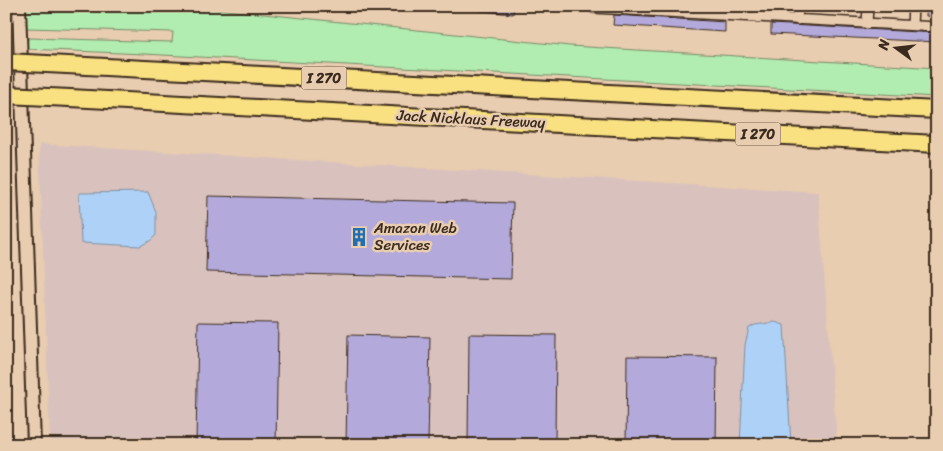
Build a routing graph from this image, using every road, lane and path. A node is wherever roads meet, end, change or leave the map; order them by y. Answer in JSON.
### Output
{"nodes":[{"id":1,"x":19,"y":6,"type":"edge"},
{"id":2,"x":745,"y":6,"type":"edge"},
{"id":3,"x":759,"y":6,"type":"edge"},
{"id":4,"x":798,"y":6,"type":"edge"},
{"id":5,"x":868,"y":6,"type":"edge"},
{"id":6,"x":913,"y":6,"type":"edge"},
{"id":7,"x":593,"y":7,"type":"edge"},
{"id":8,"x":636,"y":8,"type":"edge"},
{"id":9,"x":703,"y":10,"type":"edge"},
{"id":10,"x":744,"y":17,"type":"junction"},
{"id":11,"x":758,"y":18,"type":"junction"},
{"id":12,"x":797,"y":20,"type":"junction"},
{"id":13,"x":867,"y":24,"type":"junction"},
{"id":14,"x":912,"y":25,"type":"junction"},
{"id":15,"x":937,"y":27,"type":"edge"},
{"id":16,"x":6,"y":62,"type":"edge"},
{"id":17,"x":6,"y":95,"type":"edge"},
{"id":18,"x":937,"y":110,"type":"edge"},
{"id":19,"x":937,"y":144,"type":"edge"},
{"id":20,"x":34,"y":445,"type":"edge"}],
"edges":[{"from":1,"to":20,"type":"main road"},
{"from":2,"to":10,"type":"street"},
{"from":3,"to":11,"type":"street"},
{"from":4,"to":12,"type":"street"},
{"from":5,"to":13,"type":"street"},
{"from":6,"to":14,"type":"street"},
{"from":7,"to":8,"type":"street"},
{"from":8,"to":9,"type":"street"},
{"from":9,"to":10,"type":"street"},
{"from":10,"to":11,"type":"street"},
{"from":11,"to":12,"type":"street"},
{"from":12,"to":13,"type":"street"},
{"from":13,"to":14,"type":"street"},
{"from":14,"to":15,"type":"street"},
{"from":16,"to":18,"type":"highway","number":"I 270","bridge":true},
{"from":17,"to":19,"type":"highway","name":"Jack Nicklaus Freeway","number":"I 270","bridge":true}]}
